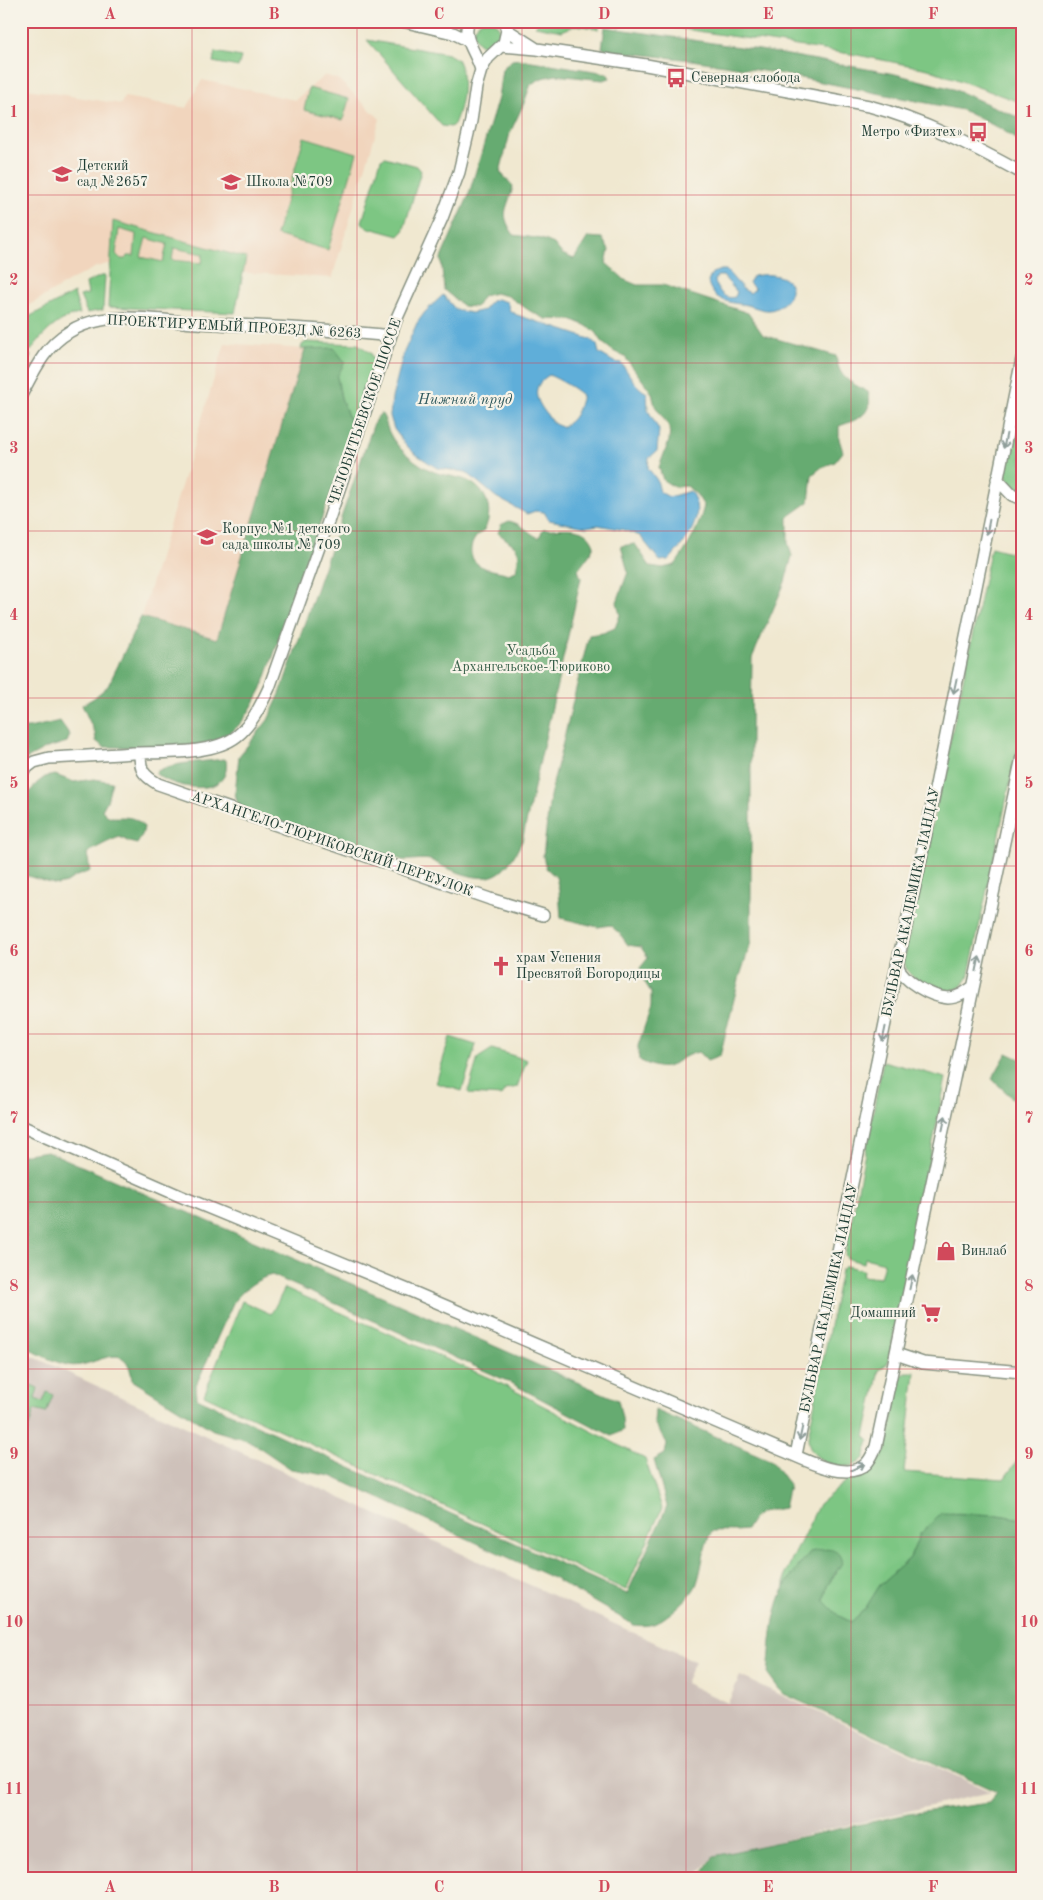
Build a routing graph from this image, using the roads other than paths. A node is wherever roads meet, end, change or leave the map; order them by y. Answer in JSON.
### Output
{"nodes":[{"id":1,"x":402,"y":21,"type":"edge"},
{"id":2,"x":468,"y":23,"type":"edge"},
{"id":3,"x":506,"y":26,"type":"edge"},
{"id":4,"x":453,"y":33,"type":"junction"},
{"id":5,"x":469,"y":43,"type":"junction"},
{"id":6,"x":498,"y":48,"type":"junction"},
{"id":7,"x":537,"y":49,"type":"junction"},
{"id":8,"x":481,"y":70,"type":"junction"},
{"id":9,"x":1020,"y":171,"type":"edge"},
{"id":10,"x":390,"y":336,"type":"junction"},
{"id":11,"x":1022,"y":358,"type":"edge"},
{"id":12,"x":21,"y":395,"type":"edge"},
{"id":13,"x":998,"y":479,"type":"junction"},
{"id":14,"x":1022,"y":499,"type":"edge"},
{"id":15,"x":140,"y":753,"type":"junction"},
{"id":16,"x":1022,"y":757,"type":"edge"},
{"id":17,"x":21,"y":772,"type":"edge"},
{"id":18,"x":543,"y":915,"type":"dead end"},
{"id":19,"x":897,"y":965,"type":"junction"},
{"id":20,"x":973,"y":987,"type":"junction"},
{"id":21,"x":21,"y":1126,"type":"edge"},
{"id":22,"x":896,"y":1354,"type":"junction"},
{"id":23,"x":1022,"y":1372,"type":"edge"},
{"id":24,"x":796,"y":1455,"type":"junction"}],
"edges":[{"from":1,"to":4,"type":"street","name":"ЧЕЛОБИТЬЕВСКОЕ ШОССЕ"},
{"from":2,"to":4,"type":"street"},
{"from":2,"to":5,"type":"street"},
{"from":3,"to":6,"type":"street","name":"ЧЕЛОБИТЬЕВСКОЕ ШОССЕ"},
{"from":3,"to":7,"type":"street","name":"ЧЕЛОБИТЬЕВСКОЕ ШОССЕ"},
{"from":4,"to":5,"type":"street","name":"ЧЕЛОБИТЬЕВСКОЕ ШОССЕ"},
{"from":5,"to":6,"type":"street","name":"ЧЕЛОБИТЬЕВСКОЕ ШОССЕ"},
{"from":5,"to":8,"type":"street"},
{"from":6,"to":7,"type":"street","name":"ЧЕЛОБИТЬЕВСКОЕ ШОССЕ"},
{"from":6,"to":8,"type":"street","name":"ЧЕЛОБИТЬЕВСКОЕ ШОССЕ"},
{"from":7,"to":9,"type":"street","name":"ЧЕЛОБИТЬЕВСКОЕ ШОССЕ"},
{"from":8,"to":10,"type":"street","name":"ЧЕЛОБИТЬЕВСКОЕ ШОССЕ"},
{"from":10,"to":12,"type":"street","name":"ПРОЕКТИРУЕМЫЙ ПРОЕЗД № 6263"},
{"from":10,"to":15,"type":"street","name":"ЧЕЛОБИТЬЕВСКОЕ ШОССЕ"},
{"from":11,"to":13,"type":"street","name":"БУЛЬВАР АКАДЕМИКА ЛАНДАУ","one_way":true},
{"from":13,"to":14,"type":"street"},
{"from":13,"to":19,"type":"street","name":"БУЛЬВАР АКАДЕМИКА ЛАНДАУ","one_way":true},
{"from":15,"to":17,"type":"street","name":"ЧЕЛОБИТЬЕВСКОЕ ШОССЕ"},
{"from":15,"to":18,"type":"street","name":"АРХАНГЕЛО-ТЮРИКОВСКИЙ ПЕРЕУЛОК"},
{"from":20,"to":16,"type":"street","one_way":true},
{"from":19,"to":20,"type":"street"},
{"from":19,"to":24,"type":"street","name":"БУЛЬВАР АКАДЕМИКА ЛАНДАУ","one_way":true},
{"from":22,"to":20,"type":"street","one_way":true},
{"from":21,"to":24,"type":"street"},
{"from":22,"to":23,"type":"street"},
{"from":24,"to":22,"type":"street","one_way":true}]}
